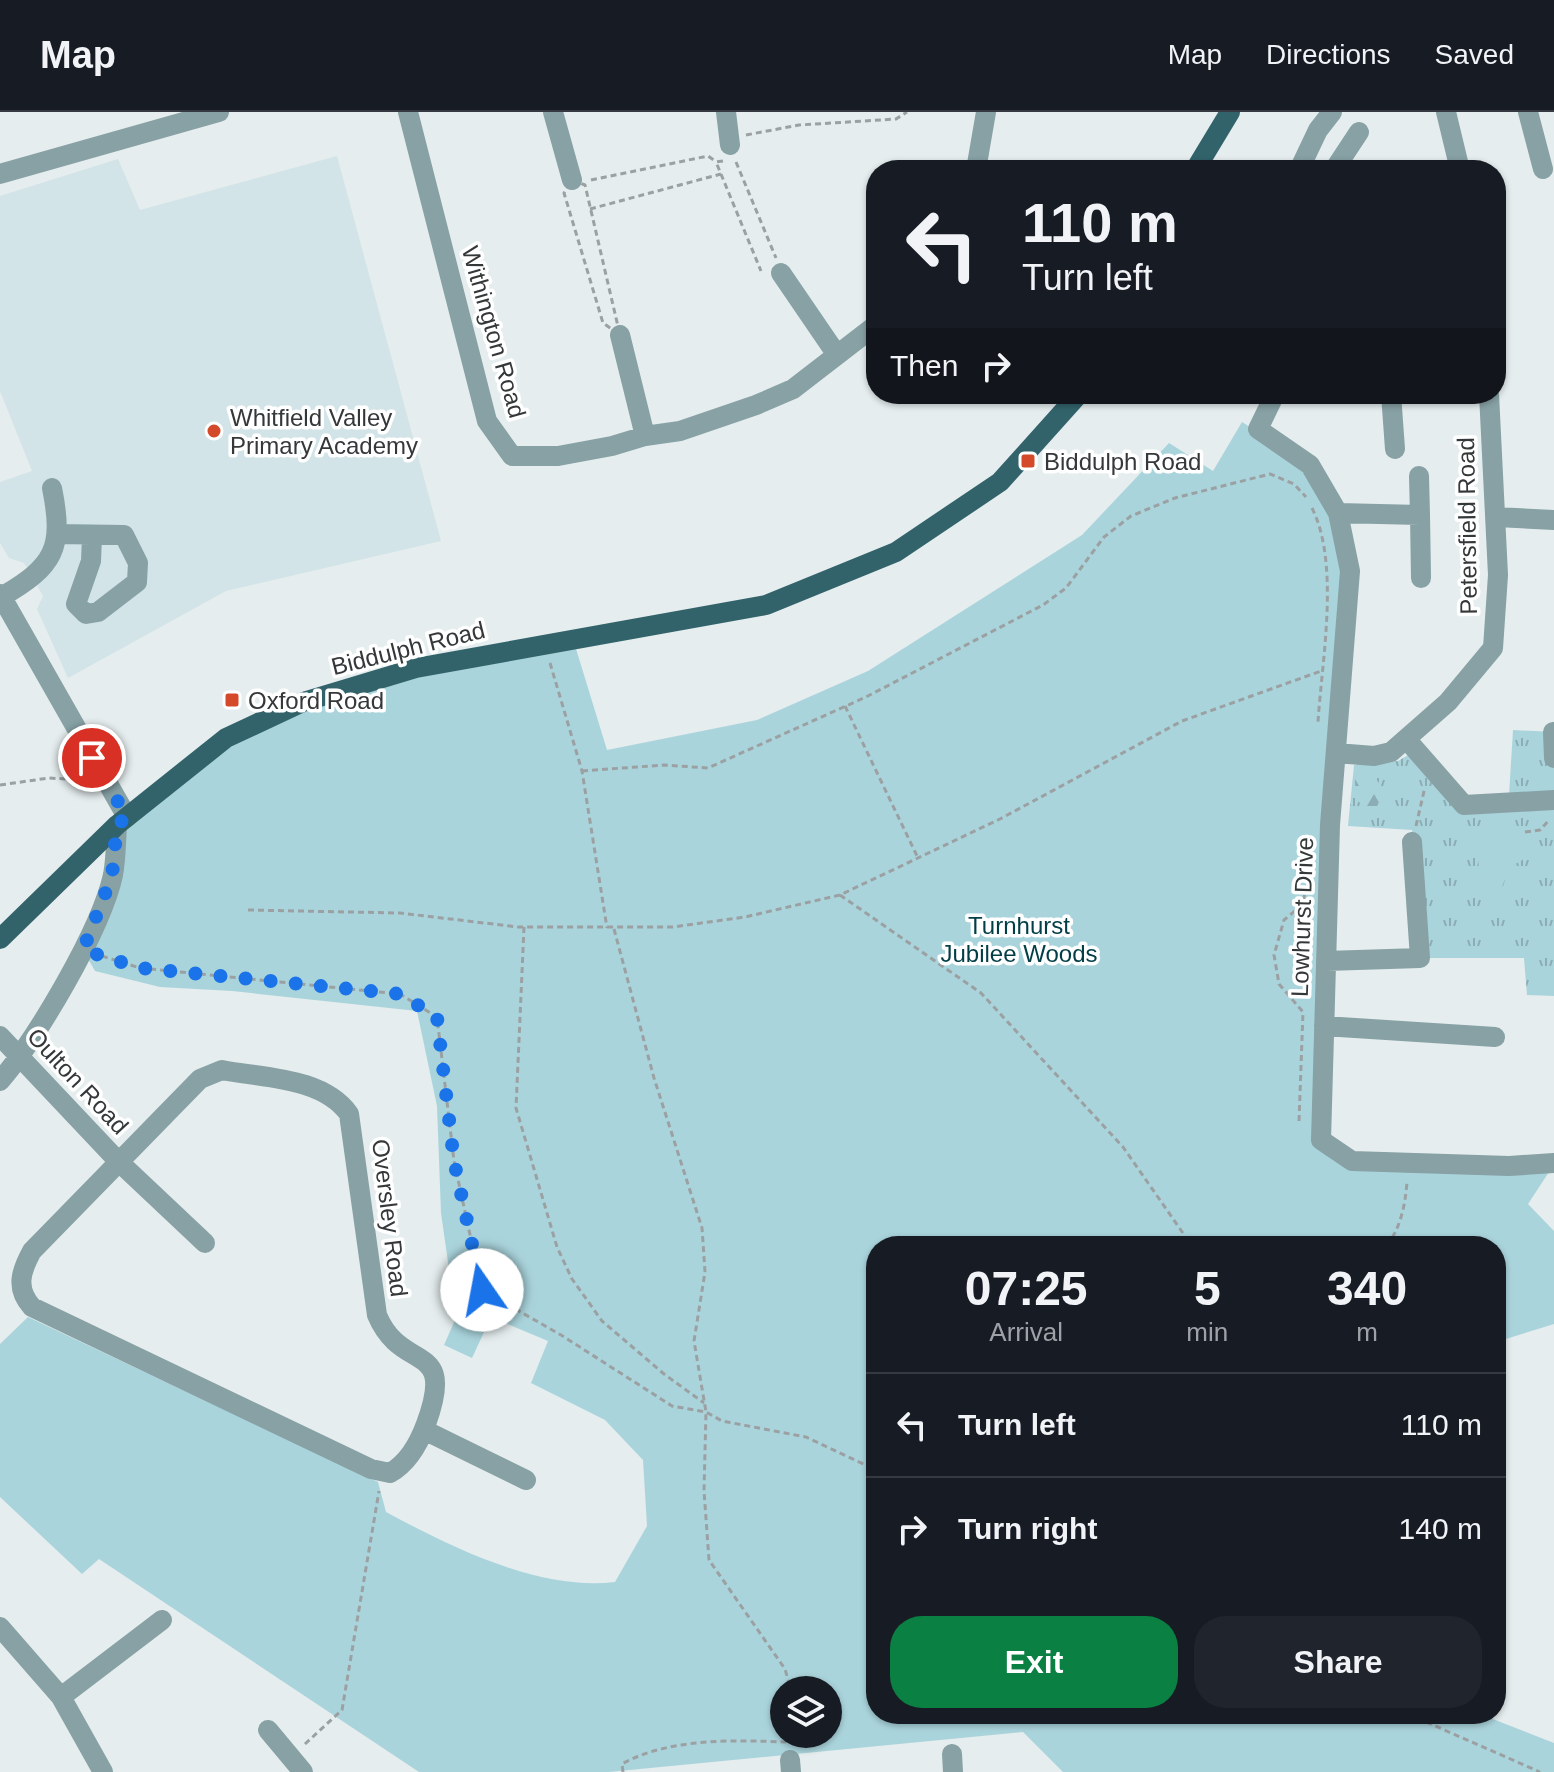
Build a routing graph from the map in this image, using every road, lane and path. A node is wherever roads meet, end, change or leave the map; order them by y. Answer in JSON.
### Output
{"nodes":[{"id":1,"x":219,"y":112,"type":"edge"},
{"id":2,"x":408,"y":112,"type":"edge"},
{"id":3,"x":553,"y":112,"type":"edge"},
{"id":4,"x":726,"y":112,"type":"edge"},
{"id":5,"x":907,"y":112,"type":"edge"},
{"id":6,"x":986,"y":112,"type":"edge"},
{"id":7,"x":1230,"y":112,"type":"edge"},
{"id":8,"x":1332,"y":112,"type":"edge"},
{"id":9,"x":1446,"y":112,"type":"edge"},
{"id":10,"x":1528,"y":112,"type":"edge"},
{"id":11,"x":1359,"y":132,"type":"dead end"},
{"id":12,"x":730,"y":142,"type":"joint"},
{"id":13,"x":978,"y":160,"type":"edge"},
{"id":14,"x":1201,"y":160,"type":"edge"},
{"id":15,"x":1304,"y":160,"type":"edge"},
{"id":16,"x":1341,"y":160,"type":"edge"},
{"id":17,"x":1458,"y":160,"type":"edge"},
{"id":18,"x":716,"y":162,"type":"junction"},
{"id":19,"x":1543,"y":169,"type":"dead end"},
{"id":20,"x":0,"y":174,"type":"edge"},
{"id":21,"x":721,"y":174,"type":"junction"},
{"id":22,"x":578,"y":182,"type":"junction"},
{"id":23,"x":590,"y":209,"type":"junction"},
{"id":24,"x":781,"y":273,"type":"junction"},
{"id":25,"x":866,"y":333,"type":"edge"},
{"id":26,"x":620,"y":335,"type":"junction"},
{"id":27,"x":837,"y":355,"type":"junction"},
{"id":28,"x":1070,"y":404,"type":"edge"},
{"id":29,"x":1270,"y":404,"type":"edge"},
{"id":30,"x":1392,"y":404,"type":"edge"},
{"id":31,"x":1490,"y":404,"type":"edge"},
{"id":32,"x":645,"y":436,"type":"junction"},
{"id":33,"x":1395,"y":449,"type":"dead end"},
{"id":34,"x":1419,"y":476,"type":"dead end"},
{"id":35,"x":52,"y":488,"type":"dead end"},
{"id":36,"x":1338,"y":513,"type":"junction"},
{"id":37,"x":1420,"y":515,"type":"junction"},
{"id":38,"x":1497,"y":517,"type":"junction"},
{"id":39,"x":1554,"y":520,"type":"edge"},
{"id":40,"x":58,"y":534,"type":"junction"},
{"id":41,"x":92,"y":536,"type":"dead end"},
{"id":42,"x":1421,"y":578,"type":"dead end"},
{"id":43,"x":1,"y":595,"type":"edge"},
{"id":44,"x":545,"y":644,"type":"junction"},
{"id":45,"x":1321,"y":671,"type":"junction"},
{"id":46,"x":845,"y":706,"type":"junction"},
{"id":47,"x":1553,"y":732,"type":"edge"},
{"id":48,"x":1317,"y":735,"type":"dead end"},
{"id":49,"x":1408,"y":741,"type":"junction"},
{"id":50,"x":1336,"y":753,"type":"junction"},
{"id":51,"x":1554,"y":758,"type":"edge"},
{"id":52,"x":1430,"y":768,"type":"junction"},
{"id":53,"x":582,"y":771,"type":"junction"},
{"id":54,"x":106,"y":781,"type":"junction"},
{"id":55,"x":0,"y":785,"type":"edge"},
{"id":56,"x":1551,"y":800,"type":"edge"},
{"id":57,"x":122,"y":821,"type":"junction"},
{"id":58,"x":1525,"y":832,"type":"dead end"},
{"id":59,"x":1412,"y":842,"type":"joint"},
{"id":60,"x":918,"y":858,"type":"junction"},
{"id":61,"x":1309,"y":877,"type":"dead end"},
{"id":62,"x":840,"y":895,"type":"junction"},
{"id":63,"x":248,"y":910,"type":"dead end"},
{"id":64,"x":524,"y":927,"type":"junction"},
{"id":65,"x":607,"y":928,"type":"junction"},
{"id":66,"x":614,"y":928,"type":"junction"},
{"id":67,"x":0,"y":939,"type":"edge"},
{"id":68,"x":83,"y":950,"type":"junction"},
{"id":69,"x":1326,"y":961,"type":"junction"},
{"id":70,"x":1324,"y":1026,"type":"junction"},
{"id":71,"x":0,"y":1036,"type":"edge"},
{"id":72,"x":1495,"y":1037,"type":"dead end"},
{"id":73,"x":20,"y":1057,"type":"junction"},
{"id":74,"x":0,"y":1081,"type":"edge"},
{"id":75,"x":1299,"y":1121,"type":"dead end"},
{"id":76,"x":118,"y":1161,"type":"junction"},
{"id":77,"x":1409,"y":1162,"type":"junction"},
{"id":78,"x":1554,"y":1163,"type":"edge"},
{"id":79,"x":1185,"y":1236,"type":"edge"},
{"id":80,"x":1394,"y":1236,"type":"edge"},
{"id":81,"x":205,"y":1243,"type":"dead end"},
{"id":82,"x":704,"y":1403,"type":"junction"},
{"id":83,"x":706,"y":1412,"type":"junction"},
{"id":84,"x":424,"y":1430,"type":"junction"},
{"id":85,"x":866,"y":1465,"type":"edge"},
{"id":86,"x":382,"y":1473,"type":"junction"},
{"id":87,"x":526,"y":1480,"type":"dead end"},
{"id":88,"x":162,"y":1620,"type":"dead end"},
{"id":89,"x":0,"y":1627,"type":"edge"},
{"id":90,"x":787,"y":1676,"type":"edge"},
{"id":91,"x":61,"y":1697,"type":"junction"},
{"id":92,"x":1431,"y":1724,"type":"edge"},
{"id":93,"x":268,"y":1730,"type":"dead end"},
{"id":94,"x":770,"y":1741,"type":"edge"},
{"id":95,"x":297,"y":1765,"type":"edge"},
{"id":96,"x":103,"y":1772,"type":"edge"},
{"id":97,"x":623,"y":1772,"type":"edge"},
{"id":98,"x":1540,"y":1772,"type":"edge"}],
"edges":[{"from":1,"to":20,"type":"street"},
{"from":2,"to":32,"type":"street","name":"Withington Road"},
{"from":3,"to":22,"type":"street"},
{"from":4,"to":12,"type":"street"},
{"from":5,"to":12,"type":"path"},
{"from":6,"to":13,"type":"street"},
{"from":7,"to":14,"type":"main road"},
{"from":8,"to":15,"type":"street"},
{"from":9,"to":17,"type":"street"},
{"from":10,"to":19,"type":"street"},
{"from":11,"to":16,"type":"street"},
{"from":18,"to":21,"type":"path"},
{"from":18,"to":22,"type":"path"},
{"from":18,"to":24,"type":"path"},
{"from":21,"to":23,"type":"path"},
{"from":21,"to":24,"type":"path"},
{"from":22,"to":23,"type":"path"},
{"from":22,"to":26,"type":"path"},
{"from":23,"to":26,"type":"path"},
{"from":24,"to":27,"type":"street"},
{"from":25,"to":27,"type":"street","name":"Withington Road"},
{"from":26,"to":32,"type":"street"},
{"from":27,"to":32,"type":"street","name":"Withington Road"},
{"from":28,"to":44,"type":"main road","name":"Biddulph Road"},
{"from":29,"to":36,"type":"street","name":"Lowhurst Drive"},
{"from":30,"to":33,"type":"street"},
{"from":31,"to":38,"type":"street","name":"Petersfield Road"},
{"from":34,"to":37,"type":"street"},
{"from":35,"to":40,"type":"street"},
{"from":36,"to":37,"type":"street"},
{"from":36,"to":50,"type":"street","name":"Lowhurst Drive"},
{"from":37,"to":42,"type":"street"},
{"from":38,"to":39,"type":"street"},
{"from":38,"to":49,"type":"street","name":"Petersfield Road"},
{"from":40,"to":41,"type":"street"},
{"from":40,"to":43,"type":"street"},
{"from":43,"to":54,"type":"street"},
{"from":44,"to":53,"type":"path"},
{"from":44,"to":57,"type":"main road","name":"Biddulph Road"},
{"from":45,"to":46,"type":"path"},
{"from":45,"to":48,"type":"path"},
{"from":45,"to":60,"type":"path"},
{"from":46,"to":53,"type":"path"},
{"from":46,"to":60,"type":"path"},
{"from":47,"to":51,"type":"street"},
{"from":49,"to":50,"type":"street","name":"Petersfield Road"},
{"from":49,"to":52,"type":"street"},
{"from":50,"to":69,"type":"street","name":"Lowhurst Drive"},
{"from":52,"to":56,"type":"street"},
{"from":52,"to":59,"type":"path"},
{"from":53,"to":65,"type":"path"},
{"from":54,"to":55,"type":"path"},
{"from":54,"to":57,"type":"street"},
{"from":56,"to":58,"type":"path"},
{"from":57,"to":67,"type":"main road","name":"Biddulph Road"},
{"from":57,"to":68,"type":"street"},
{"from":59,"to":69,"type":"street"},
{"from":60,"to":62,"type":"path"},
{"from":61,"to":75,"type":"path"},
{"from":62,"to":66,"type":"path"},
{"from":62,"to":79,"type":"path"},
{"from":63,"to":64,"type":"path"},
{"from":64,"to":65,"type":"path"},
{"from":64,"to":82,"type":"path"},
{"from":65,"to":66,"type":"path"},
{"from":66,"to":82,"type":"path"},
{"from":68,"to":73,"type":"street"},
{"from":68,"to":83,"type":"path"},
{"from":69,"to":70,"type":"street","name":"Lowhurst Drive"},
{"from":70,"to":72,"type":"street"},
{"from":70,"to":77,"type":"street","name":"Lowhurst Drive"},
{"from":71,"to":73,"type":"street","name":"Oulton Road"},
{"from":73,"to":74,"type":"street"},
{"from":73,"to":76,"type":"street","name":"Oulton Road"},
{"from":76,"to":81,"type":"street","name":"Oulton Road"},
{"from":76,"to":84,"type":"street","name":"Oversley Road"},
{"from":76,"to":86,"type":"street","name":"Oversley Road"},
{"from":77,"to":78,"type":"street","name":"Lowhurst Drive"},
{"from":77,"to":80,"type":"path"},
{"from":82,"to":83,"type":"path"},
{"from":83,"to":85,"type":"path"},
{"from":83,"to":90,"type":"path"},
{"from":84,"to":86,"type":"street","name":"Oversley Road"},
{"from":84,"to":87,"type":"street"},
{"from":86,"to":95,"type":"path"},
{"from":88,"to":91,"type":"street"},
{"from":89,"to":91,"type":"street"},
{"from":91,"to":96,"type":"street"},
{"from":92,"to":98,"type":"path"},
{"from":93,"to":95,"type":"street"},
{"from":94,"to":97,"type":"path"}]}
